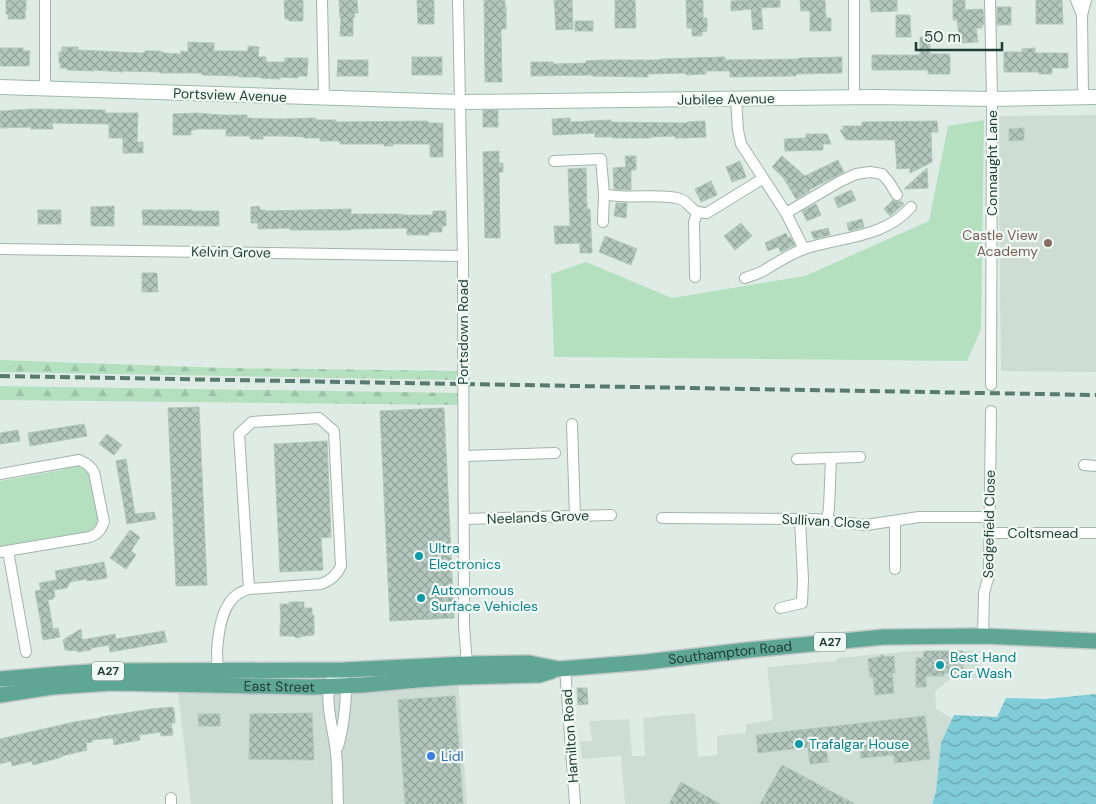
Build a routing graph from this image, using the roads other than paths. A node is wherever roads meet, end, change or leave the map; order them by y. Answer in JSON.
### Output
{"nodes":[{"id":1,"x":45,"y":0,"type":"edge"},
{"id":2,"x":322,"y":0,"type":"edge"},
{"id":3,"x":458,"y":0,"type":"edge"},
{"id":4,"x":854,"y":0,"type":"edge"},
{"id":5,"x":990,"y":0,"type":"edge"},
{"id":6,"x":1076,"y":0,"type":"edge"},
{"id":7,"x":1086,"y":0,"type":"edge"},
{"id":8,"x":1082,"y":15,"type":"junction"},
{"id":9,"x":0,"y":87,"type":"edge"},
{"id":10,"x":45,"y":88,"type":"junction"},
{"id":11,"x":854,"y":97,"type":"junction"},
{"id":12,"x":1089,"y":97,"type":"edge"},
{"id":13,"x":324,"y":98,"type":"junction"},
{"id":14,"x":736,"y":99,"type":"junction"},
{"id":15,"x":992,"y":100,"type":"junction"},
{"id":16,"x":461,"y":102,"type":"junction"},
{"id":17,"x":554,"y":161,"type":"dead end"},
{"id":18,"x":762,"y":179,"type":"junction"},
{"id":19,"x":604,"y":194,"type":"junction"},
{"id":20,"x":896,"y":195,"type":"dead end"},
{"id":21,"x":911,"y":207,"type":"dead end"},
{"id":22,"x":697,"y":213,"type":"junction"},
{"id":23,"x":786,"y":213,"type":"junction"},
{"id":24,"x":603,"y":222,"type":"dead end"},
{"id":25,"x":0,"y":249,"type":"edge"},
{"id":26,"x":804,"y":249,"type":"junction"},
{"id":27,"x":463,"y":256,"type":"junction"},
{"id":28,"x":695,"y":277,"type":"dead end"},
{"id":29,"x":745,"y":278,"type":"dead end"},
{"id":30,"x":991,"y":385,"type":"dead end"},
{"id":31,"x":991,"y":411,"type":"dead end"},
{"id":32,"x":572,"y":424,"type":"dead end"},
{"id":33,"x":555,"y":453,"type":"dead end"},
{"id":34,"x":464,"y":456,"type":"junction"},
{"id":35,"x":860,"y":457,"type":"dead end"},
{"id":36,"x":831,"y":458,"type":"junction"},
{"id":37,"x":797,"y":459,"type":"dead end"},
{"id":38,"x":1084,"y":465,"type":"dead end"},
{"id":39,"x":1096,"y":466,"type":"edge"},
{"id":40,"x":0,"y":474,"type":"edge"},
{"id":41,"x":611,"y":515,"type":"dead end"},
{"id":42,"x":575,"y":516,"type":"junction"},
{"id":43,"x":990,"y":517,"type":"junction"},
{"id":44,"x":662,"y":518,"type":"dead end"},
{"id":45,"x":464,"y":519,"type":"junction"},
{"id":46,"x":800,"y":520,"type":"junction"},
{"id":47,"x":827,"y":520,"type":"junction"},
{"id":48,"x":894,"y":521,"type":"junction"},
{"id":49,"x":990,"y":533,"type":"junction"},
{"id":50,"x":1096,"y":533,"type":"edge"},
{"id":51,"x":4,"y":551,"type":"edge"},
{"id":52,"x":895,"y":569,"type":"dead end"},
{"id":53,"x":249,"y":589,"type":"junction"},
{"id":54,"x":802,"y":603,"type":"junction"},
{"id":55,"x":780,"y":608,"type":"dead end"},
{"id":56,"x":807,"y":613,"type":"dead end"},
{"id":57,"x":982,"y":636,"type":"junction"},
{"id":58,"x":1096,"y":641,"type":"edge"},
{"id":59,"x":26,"y":652,"type":"dead end"},
{"id":60,"x":468,"y":664,"type":"junction"},
{"id":61,"x":425,"y":666,"type":"joint"},
{"id":62,"x":562,"y":669,"type":"junction"},
{"id":63,"x":217,"y":670,"type":"junction"},
{"id":64,"x":338,"y":671,"type":"junction"},
{"id":65,"x":0,"y":679,"type":"edge"},
{"id":66,"x":194,"y":685,"type":"junction"},
{"id":67,"x":346,"y":686,"type":"junction"},
{"id":68,"x":329,"y":687,"type":"junction"},
{"id":69,"x":0,"y":695,"type":"edge"},
{"id":70,"x":336,"y":753,"type":"junction"},
{"id":71,"x":338,"y":804,"type":"edge"},
{"id":72,"x":575,"y":804,"type":"edge"}],
"edges":[{"from":1,"to":10,"type":"street"},
{"from":2,"to":13,"type":"street"},
{"from":3,"to":16,"type":"street","name":"Portsdown Road"},
{"from":4,"to":11,"type":"street"},
{"from":5,"to":15,"type":"street","name":"Connaught Lane"},
{"from":6,"to":8,"type":"street"},
{"from":7,"to":8,"type":"street"},
{"from":8,"to":12,"type":"street"},
{"from":9,"to":10,"type":"street","name":"Portsview Avenue"},
{"from":10,"to":13,"type":"street","name":"Portsview Avenue"},
{"from":11,"to":14,"type":"street","name":"Jubilee Avenue"},
{"from":11,"to":15,"type":"street","name":"Jubilee Avenue"},
{"from":12,"to":15,"type":"street","name":"Jubilee Avenue"},
{"from":13,"to":16,"type":"street","name":"Portsview Avenue"},
{"from":14,"to":16,"type":"street","name":"Jubilee Avenue"},
{"from":14,"to":18,"type":"street"},
{"from":15,"to":30,"type":"street","name":"Connaught Lane"},
{"from":16,"to":27,"type":"street","name":"Portsdown Road"},
{"from":17,"to":19,"type":"street"},
{"from":18,"to":22,"type":"street"},
{"from":18,"to":23,"type":"street"},
{"from":19,"to":22,"type":"street"},
{"from":19,"to":24,"type":"street"},
{"from":20,"to":23,"type":"street"},
{"from":21,"to":26,"type":"street"},
{"from":22,"to":28,"type":"street"},
{"from":23,"to":26,"type":"street"},
{"from":25,"to":27,"type":"street","name":"Kelvin Grove"},
{"from":26,"to":29,"type":"street"},
{"from":27,"to":34,"type":"street","name":"Portsdown Road"},
{"from":31,"to":43,"type":"street","name":"Sedgefield Close"},
{"from":32,"to":42,"type":"street"},
{"from":33,"to":34,"type":"street"},
{"from":34,"to":45,"type":"street","name":"Portsdown Road"},
{"from":35,"to":36,"type":"street"},
{"from":36,"to":37,"type":"street"},
{"from":36,"to":47,"type":"street"},
{"from":38,"to":39,"type":"street"},
{"from":40,"to":51,"type":"street"},
{"from":41,"to":42,"type":"street","name":"Neelands Grove"},
{"from":42,"to":45,"type":"street","name":"Neelands Grove"},
{"from":43,"to":48,"type":"street","name":"Sullivan Close"},
{"from":43,"to":49,"type":"street","name":"Sedgefield Close"},
{"from":44,"to":46,"type":"street","name":"Sullivan Close"},
{"from":45,"to":60,"type":"street","name":"Portsdown Road"},
{"from":46,"to":47,"type":"street","name":"Sullivan Close"},
{"from":46,"to":54,"type":"street"},
{"from":47,"to":48,"type":"street","name":"Sullivan Close"},
{"from":48,"to":52,"type":"street"},
{"from":49,"to":50,"type":"street","name":"Coltsmead"},
{"from":49,"to":57,"type":"street","name":"Sedgefield Close"},
{"from":51,"to":59,"type":"street"},
{"from":53,"to":53,"type":"street"},
{"from":53,"to":63,"type":"street"},
{"from":54,"to":55,"type":"street"},
{"from":54,"to":56,"type":"street"},
{"from":57,"to":58,"type":"main road","name":"Southampton Road","number":"A27"},
{"from":57,"to":62,"type":"main road","name":"Southampton Road","number":"A27"},
{"from":60,"to":61,"type":"main road","name":"Southampton Road","number":"A27"},
{"from":60,"to":62,"type":"main road","name":"Southampton Road","number":"A27"},
{"from":61,"to":64,"type":"main road","name":"East Street","number":"A27"},
{"from":62,"to":67,"type":"main road","name":"East Street","number":"A27"},
{"from":62,"to":72,"type":"street","name":"Hamilton Road"},
{"from":63,"to":64,"type":"main road","name":"East Street","number":"A27"},
{"from":63,"to":65,"type":"main road","name":"East Street","number":"A27"},
{"from":63,"to":66,"type":"street"},
{"from":64,"to":67,"type":"street"},
{"from":64,"to":68,"type":"street"},
{"from":66,"to":68,"type":"main road","name":"East Street","number":"A27"},
{"from":66,"to":69,"type":"main road","name":"East Street","number":"A27"},
{"from":67,"to":68,"type":"main road","name":"East Street","number":"A27"},
{"from":67,"to":70,"type":"street"},
{"from":68,"to":70,"type":"street"},
{"from":70,"to":71,"type":"street"}]}
